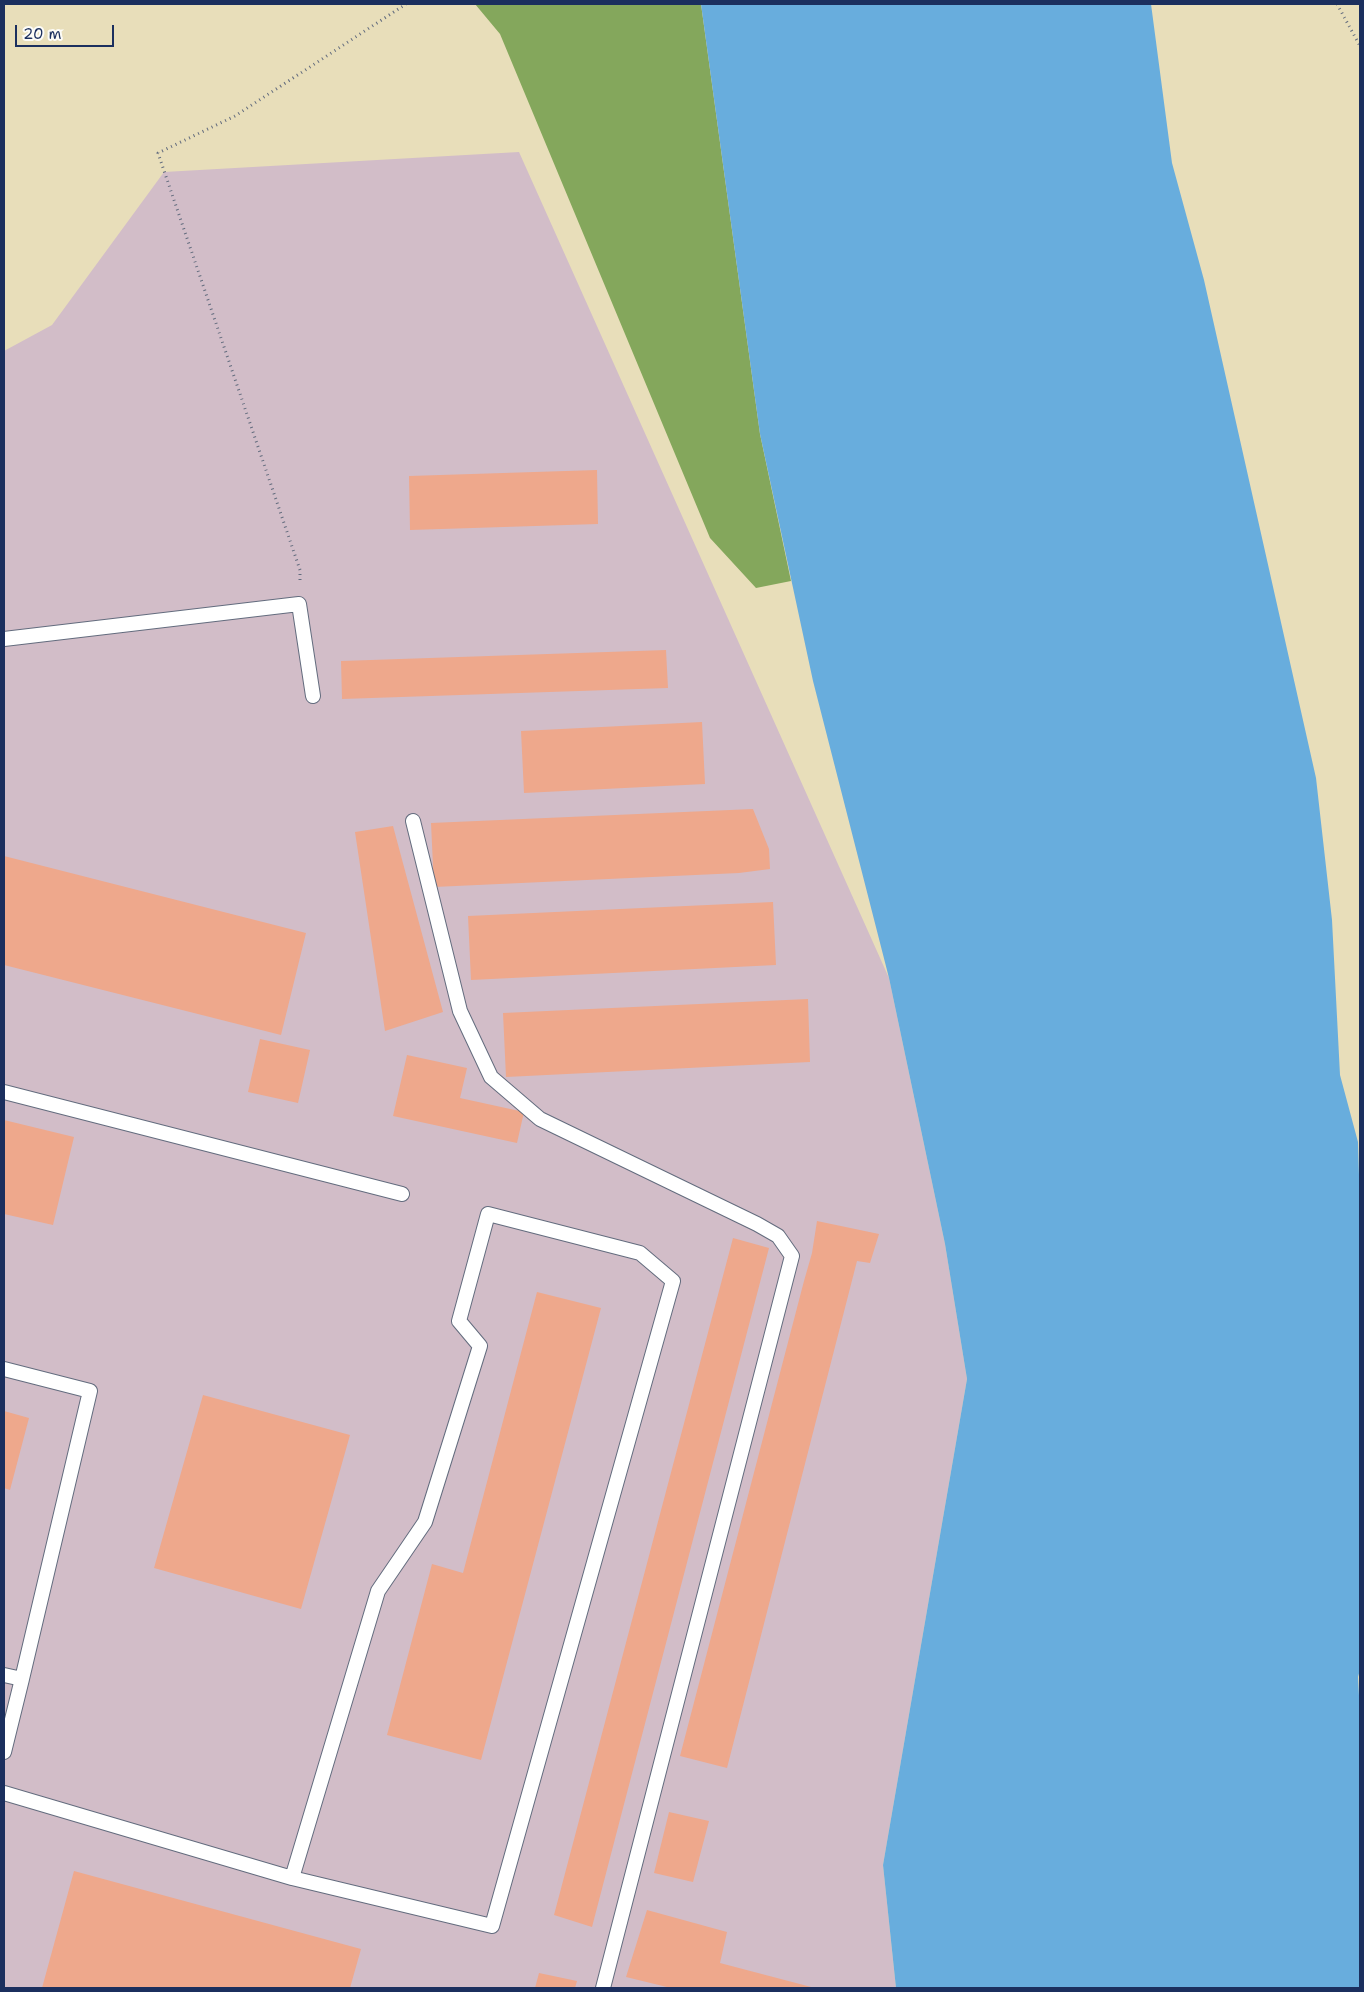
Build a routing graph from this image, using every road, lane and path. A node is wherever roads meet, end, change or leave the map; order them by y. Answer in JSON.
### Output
{"nodes":[{"id":1,"x":406,"y":4,"type":"edge"},
{"id":2,"x":1337,"y":4,"type":"edge"},
{"id":3,"x":1360,"y":46,"type":"edge"},
{"id":4,"x":299,"y":604,"type":"junction"},
{"id":5,"x":4,"y":639,"type":"edge"},
{"id":6,"x":313,"y":696,"type":"dead end"},
{"id":7,"x":413,"y":821,"type":"dead end"},
{"id":8,"x":4,"y":1092,"type":"edge"},
{"id":9,"x":402,"y":1194,"type":"dead end"},
{"id":10,"x":4,"y":1369,"type":"edge"},
{"id":11,"x":4,"y":1675,"type":"edge"},
{"id":12,"x":22,"y":1679,"type":"junction"},
{"id":13,"x":4,"y":1752,"type":"edge"},
{"id":14,"x":4,"y":1793,"type":"edge"},
{"id":15,"x":292,"y":1878,"type":"junction"},
{"id":16,"x":603,"y":1988,"type":"edge"}],
"edges":[{"from":1,"to":4,"type":"path"},
{"from":2,"to":3,"type":"path"},
{"from":4,"to":5,"type":"lane"},
{"from":4,"to":6,"type":"lane"},
{"from":7,"to":16,"type":"lane"},
{"from":8,"to":9,"type":"lane"},
{"from":10,"to":12,"type":"lane"},
{"from":11,"to":12,"type":"lane"},
{"from":12,"to":13,"type":"lane"},
{"from":14,"to":15,"type":"lane"},
{"from":15,"to":15,"type":"lane"}]}
